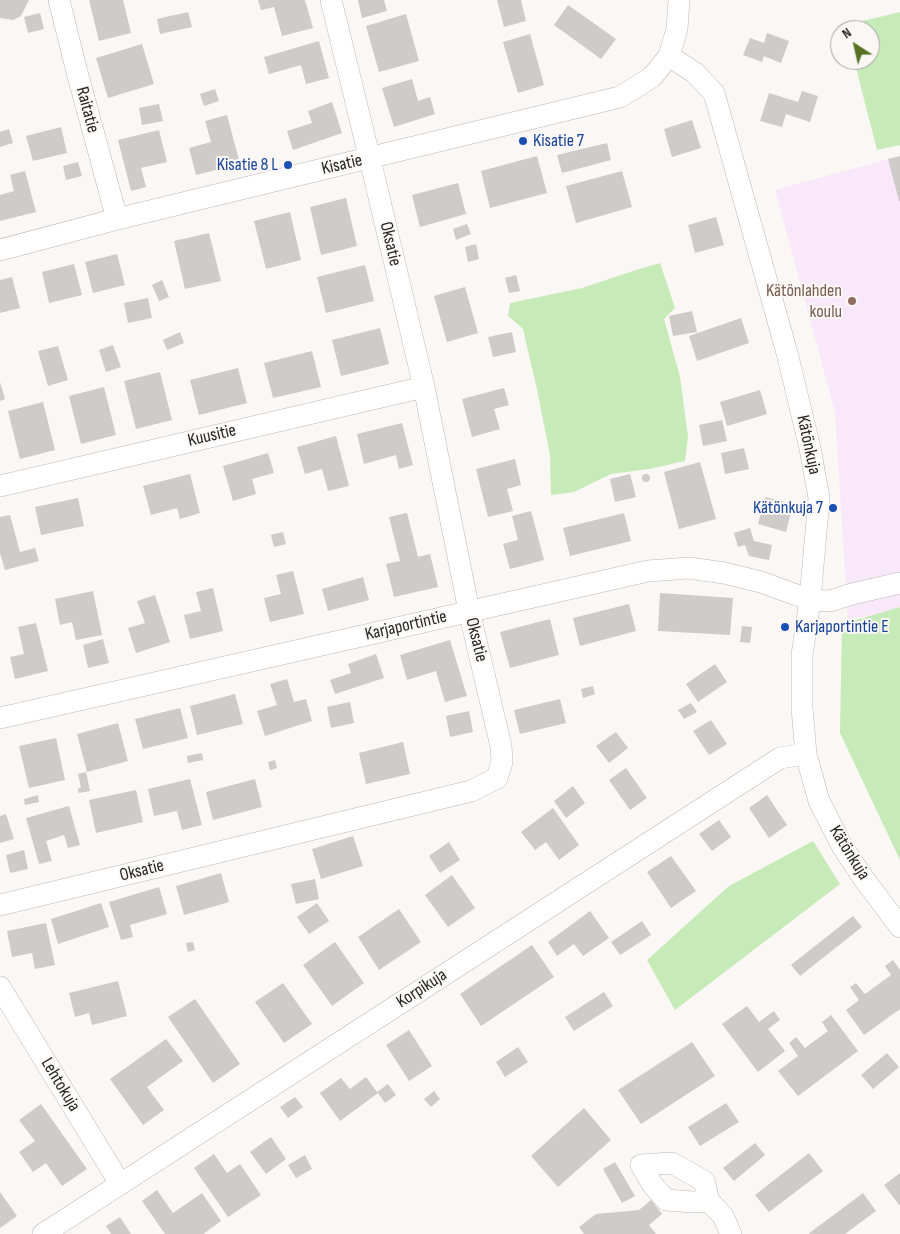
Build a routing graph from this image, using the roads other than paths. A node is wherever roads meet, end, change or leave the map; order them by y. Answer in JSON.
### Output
{"nodes":[{"id":1,"x":59,"y":0,"type":"edge"},
{"id":2,"x":331,"y":0,"type":"edge"},
{"id":3,"x":679,"y":0,"type":"edge"},
{"id":4,"x":669,"y":56,"type":"junction"},
{"id":5,"x":370,"y":158,"type":"junction"},
{"id":6,"x":117,"y":219,"type":"junction"},
{"id":7,"x":0,"y":250,"type":"edge"},
{"id":8,"x":424,"y":386,"type":"junction"},
{"id":9,"x":0,"y":486,"type":"edge"},
{"id":10,"x":900,"y":583,"type":"edge"},
{"id":11,"x":810,"y":600,"type":"junction"},
{"id":12,"x":469,"y":612,"type":"junction"},
{"id":13,"x":0,"y":718,"type":"edge"},
{"id":14,"x":806,"y":754,"type":"junction"},
{"id":15,"x":0,"y":905,"type":"edge"},
{"id":16,"x":900,"y":927,"type":"edge"},
{"id":17,"x":0,"y":987,"type":"edge"},
{"id":18,"x":119,"y":1184,"type":"junction"},
{"id":19,"x":709,"y":1201,"type":"junction"},
{"id":20,"x":43,"y":1234,"type":"edge"},
{"id":21,"x":732,"y":1234,"type":"edge"}],
"edges":[{"from":1,"to":6,"type":"street","name":"Raitatie"},
{"from":2,"to":5,"type":"street","name":"Oksatie"},
{"from":3,"to":4,"type":"street"},
{"from":4,"to":5,"type":"street","name":"Kisatie"},
{"from":4,"to":11,"type":"street","name":"Kätönkuja"},
{"from":5,"to":6,"type":"street","name":"Kisatie"},
{"from":5,"to":8,"type":"street","name":"Oksatie"},
{"from":6,"to":7,"type":"street","name":"Kisatie"},
{"from":8,"to":9,"type":"street","name":"Kuusitie"},
{"from":8,"to":12,"type":"street","name":"Oksatie"},
{"from":10,"to":11,"type":"street","name":"Karjaportintie"},
{"from":11,"to":12,"type":"street","name":"Karjaportintie"},
{"from":11,"to":14,"type":"street","name":"Kätönkuja"},
{"from":12,"to":13,"type":"street","name":"Karjaportintie"},
{"from":12,"to":15,"type":"street","name":"Oksatie"},
{"from":14,"to":16,"type":"street","name":"Kätönkuja"},
{"from":14,"to":18,"type":"street","name":"Korpikuja"},
{"from":17,"to":18,"type":"street","name":"Lehtokuja"},
{"from":18,"to":20,"type":"street","name":"Korpikuja"},
{"from":19,"to":19,"type":"street"},
{"from":19,"to":21,"type":"street"}]}
